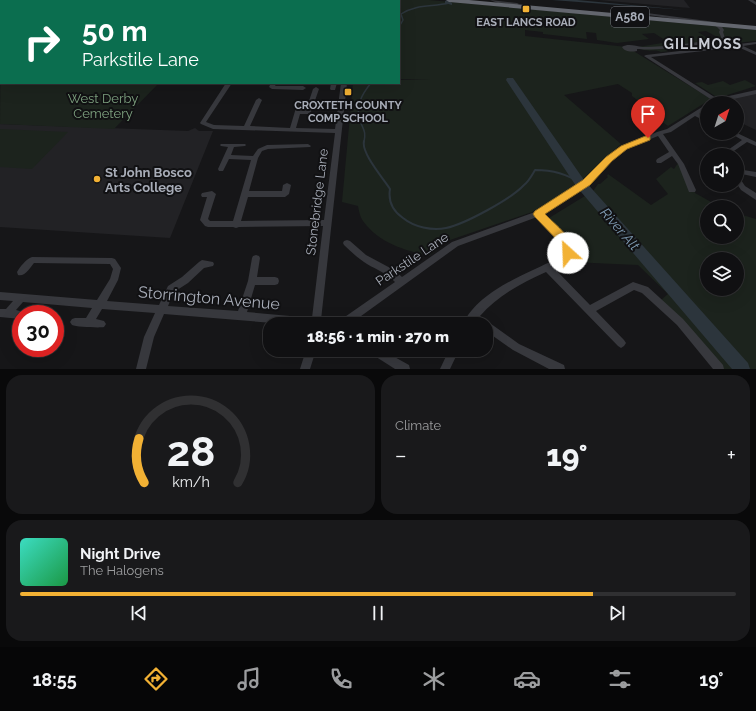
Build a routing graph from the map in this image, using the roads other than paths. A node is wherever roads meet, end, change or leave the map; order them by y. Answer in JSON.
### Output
{"nodes":[{"id":1,"x":449,"y":0,"type":"edge"},
{"id":2,"x":750,"y":0,"type":"edge"},
{"id":3,"x":496,"y":1,"type":"edge"},
{"id":4,"x":516,"y":1,"type":"edge"},
{"id":5,"x":756,"y":4,"type":"edge"},
{"id":6,"x":714,"y":23,"type":"junction"},
{"id":7,"x":756,"y":24,"type":"edge"},
{"id":8,"x":756,"y":28,"type":"edge"},
{"id":9,"x":756,"y":43,"type":"edge"},
{"id":10,"x":738,"y":45,"type":"junction"},
{"id":11,"x":635,"y":48,"type":"dead end"},
{"id":12,"x":756,"y":54,"type":"edge"},
{"id":13,"x":228,"y":84,"type":"edge"},
{"id":14,"x":274,"y":84,"type":"edge"},
{"id":15,"x":344,"y":84,"type":"edge"},
{"id":16,"x":303,"y":88,"type":"dead end"},
{"id":17,"x":316,"y":89,"type":"dead end"},
{"id":18,"x":756,"y":92,"type":"edge"},
{"id":19,"x":706,"y":96,"type":"edge"},
{"id":20,"x":738,"y":96,"type":"edge"},
{"id":21,"x":259,"y":100,"type":"dead end"},
{"id":22,"x":301,"y":101,"type":"dead end"},
{"id":23,"x":700,"y":111,"type":"edge"},
{"id":24,"x":298,"y":112,"type":"junction"},
{"id":25,"x":695,"y":114,"type":"junction"},
{"id":26,"x":700,"y":116,"type":"edge"},
{"id":27,"x":246,"y":128,"type":"junction"},
{"id":28,"x":292,"y":130,"type":"junction"},
{"id":29,"x":338,"y":130,"type":"junction"},
{"id":30,"x":659,"y":133,"type":"junction"},
{"id":31,"x":746,"y":140,"type":"joint"},
{"id":32,"x":756,"y":144,"type":"edge"},
{"id":33,"x":223,"y":145,"type":"dead end"},
{"id":34,"x":232,"y":145,"type":"junction"},
{"id":35,"x":243,"y":146,"type":"dead end"},
{"id":36,"x":308,"y":146,"type":"dead end"},
{"id":37,"x":734,"y":148,"type":"edge"},
{"id":38,"x":673,"y":152,"type":"junction"},
{"id":39,"x":227,"y":157,"type":"junction"},
{"id":40,"x":255,"y":158,"type":"junction"},
{"id":41,"x":659,"y":161,"type":"dead end"},
{"id":42,"x":221,"y":169,"type":"dead end"},
{"id":43,"x":744,"y":172,"type":"edge"},
{"id":44,"x":756,"y":175,"type":"edge"},
{"id":45,"x":287,"y":185,"type":"dead end"},
{"id":46,"x":744,"y":189,"type":"edge"},
{"id":47,"x":692,"y":190,"type":"dead end"},
{"id":48,"x":245,"y":194,"type":"junction"},
{"id":49,"x":205,"y":195,"type":"dead end"},
{"id":50,"x":756,"y":197,"type":"edge"},
{"id":51,"x":538,"y":214,"type":"junction"},
{"id":52,"x":327,"y":223,"type":"junction"},
{"id":53,"x":236,"y":225,"type":"junction"},
{"id":54,"x":347,"y":243,"type":"dead end"},
{"id":55,"x":256,"y":258,"type":"dead end"},
{"id":56,"x":210,"y":264,"type":"dead end"},
{"id":57,"x":547,"y":267,"type":"junction"},
{"id":58,"x":21,"y":272,"type":"dead end"},
{"id":59,"x":252,"y":281,"type":"junction"},
{"id":60,"x":275,"y":282,"type":"dead end"},
{"id":61,"x":401,"y":283,"type":"junction"},
{"id":62,"x":0,"y":296,"type":"edge"},
{"id":63,"x":21,"y":297,"type":"junction"},
{"id":64,"x":99,"y":304,"type":"junction"},
{"id":65,"x":162,"y":309,"type":"junction"},
{"id":66,"x":589,"y":310,"type":"junction"},
{"id":67,"x":4,"y":314,"type":"edge"},
{"id":68,"x":241,"y":316,"type":"junction"},
{"id":69,"x":318,"y":317,"type":"edge"},
{"id":70,"x":352,"y":317,"type":"edge"},
{"id":71,"x":474,"y":317,"type":"edge"},
{"id":72,"x":263,"y":318,"type":"edge"},
{"id":73,"x":75,"y":322,"type":"dead end"},
{"id":74,"x":89,"y":322,"type":"junction"},
{"id":75,"x":101,"y":324,"type":"dead end"},
{"id":76,"x":493,"y":331,"type":"edge"},
{"id":77,"x":621,"y":343,"type":"dead end"},
{"id":78,"x":309,"y":357,"type":"edge"},
{"id":79,"x":384,"y":357,"type":"edge"},
{"id":80,"x":451,"y":357,"type":"edge"},
{"id":81,"x":141,"y":369,"type":"edge"},
{"id":82,"x":305,"y":369,"type":"edge"},
{"id":83,"x":405,"y":369,"type":"edge"},
{"id":84,"x":445,"y":369,"type":"edge"},
{"id":85,"x":560,"y":369,"type":"edge"},
{"id":86,"x":719,"y":369,"type":"edge"}],
"edges":[{"from":1,"to":3,"type":"highway","number":"A580"},
{"from":2,"to":5,"type":"street"},
{"from":3,"to":4,"type":"highway","number":"A580"},
{"from":3,"to":6,"type":"highway","number":"A580"},
{"from":4,"to":6,"type":"highway","number":"A580"},
{"from":6,"to":7,"type":"highway","number":"A580"},
{"from":6,"to":8,"type":"highway","number":"A580"},
{"from":6,"to":11,"type":"street"},
{"from":9,"to":10,"type":"street"},
{"from":10,"to":12,"type":"street"},
{"from":10,"to":19,"type":"street"},
{"from":13,"to":27,"type":"street"},
{"from":14,"to":16,"type":"street"},
{"from":15,"to":29,"type":"street","name":"Stonebridge Lane"},
{"from":17,"to":24,"type":"street"},
{"from":18,"to":20,"type":"street"},
{"from":21,"to":27,"type":"street"},
{"from":22,"to":24,"type":"street"},
{"from":23,"to":25,"type":"street","name":"Parkstile Lane"},
{"from":24,"to":28,"type":"street"},
{"from":25,"to":26,"type":"street"},
{"from":25,"to":30,"type":"street","name":"Parkstile Lane"},
{"from":27,"to":28,"type":"street"},
{"from":28,"to":29,"type":"street"},
{"from":29,"to":52,"type":"street","name":"Stonebridge Lane"},
{"from":30,"to":38,"type":"street"},
{"from":30,"to":51,"type":"street","name":"Parkstile Lane"},
{"from":31,"to":32,"type":"street"},
{"from":31,"to":37,"type":"street"},
{"from":33,"to":34,"type":"street"},
{"from":34,"to":35,"type":"street"},
{"from":34,"to":39,"type":"street"},
{"from":36,"to":40,"type":"street"},
{"from":38,"to":41,"type":"street"},
{"from":38,"to":47,"type":"street"},
{"from":39,"to":40,"type":"street"},
{"from":39,"to":42,"type":"street"},
{"from":40,"to":48,"type":"street"},
{"from":43,"to":44,"type":"street"},
{"from":45,"to":48,"type":"street"},
{"from":46,"to":50,"type":"street"},
{"from":48,"to":53,"type":"street"},
{"from":49,"to":53,"type":"street"},
{"from":51,"to":57,"type":"street"},
{"from":51,"to":61,"type":"street","name":"Parkstile Lane"},
{"from":52,"to":53,"type":"street"},
{"from":52,"to":69,"type":"street","name":"Stonebridge Lane"},
{"from":54,"to":61,"type":"street"},
{"from":55,"to":59,"type":"street"},
{"from":56,"to":65,"type":"street"},
{"from":57,"to":66,"type":"street"},
{"from":57,"to":71,"type":"street"},
{"from":58,"to":64,"type":"street"},
{"from":59,"to":60,"type":"street"},
{"from":59,"to":68,"type":"street"},
{"from":61,"to":70,"type":"street","name":"Parkstile Lane"},
{"from":62,"to":63,"type":"street","name":"Storrington Avenue"},
{"from":63,"to":64,"type":"street","name":"Storrington Avenue"},
{"from":63,"to":67,"type":"street"},
{"from":64,"to":65,"type":"street","name":"Storrington Avenue"},
{"from":64,"to":74,"type":"street"},
{"from":65,"to":68,"type":"street","name":"Storrington Avenue"},
{"from":65,"to":81,"type":"street"},
{"from":66,"to":77,"type":"street"},
{"from":66,"to":86,"type":"street"},
{"from":68,"to":72,"type":"street","name":"Storrington Avenue"},
{"from":73,"to":74,"type":"street"},
{"from":74,"to":75,"type":"street"},
{"from":76,"to":85,"type":"street"},
{"from":78,"to":82,"type":"street"},
{"from":79,"to":83,"type":"street"},
{"from":80,"to":84,"type":"street"}]}
